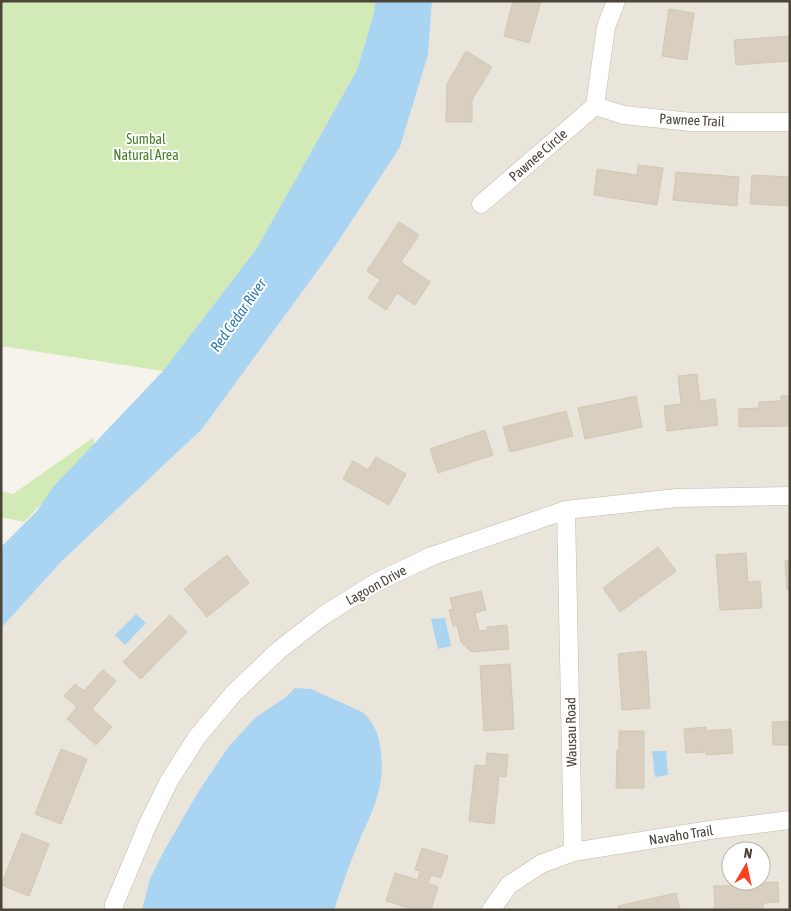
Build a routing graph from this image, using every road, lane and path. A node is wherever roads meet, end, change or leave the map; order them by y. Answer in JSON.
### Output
{"nodes":[{"id":1,"x":616,"y":1,"type":"edge"},
{"id":2,"x":595,"y":106,"type":"junction"},
{"id":3,"x":790,"y":122,"type":"edge"},
{"id":4,"x":481,"y":204,"type":"dead end"},
{"id":5,"x":790,"y":496,"type":"edge"},
{"id":6,"x":566,"y":510,"type":"junction"},
{"id":7,"x":790,"y":820,"type":"edge"},
{"id":8,"x":573,"y":852,"type":"junction"},
{"id":9,"x":114,"y":910,"type":"edge"},
{"id":10,"x":491,"y":910,"type":"edge"}],
"edges":[{"from":1,"to":2,"type":"street"},
{"from":2,"to":3,"type":"street","name":"Pawnee Trail"},
{"from":2,"to":4,"type":"street","name":"Pawnee Circle"},
{"from":5,"to":6,"type":"street","name":"Lagoon Drive"},
{"from":6,"to":8,"type":"street","name":"Wausau Road"},
{"from":6,"to":9,"type":"street","name":"Lagoon Drive"},
{"from":7,"to":8,"type":"street","name":"Navaho Trail"},
{"from":8,"to":10,"type":"street"}]}
